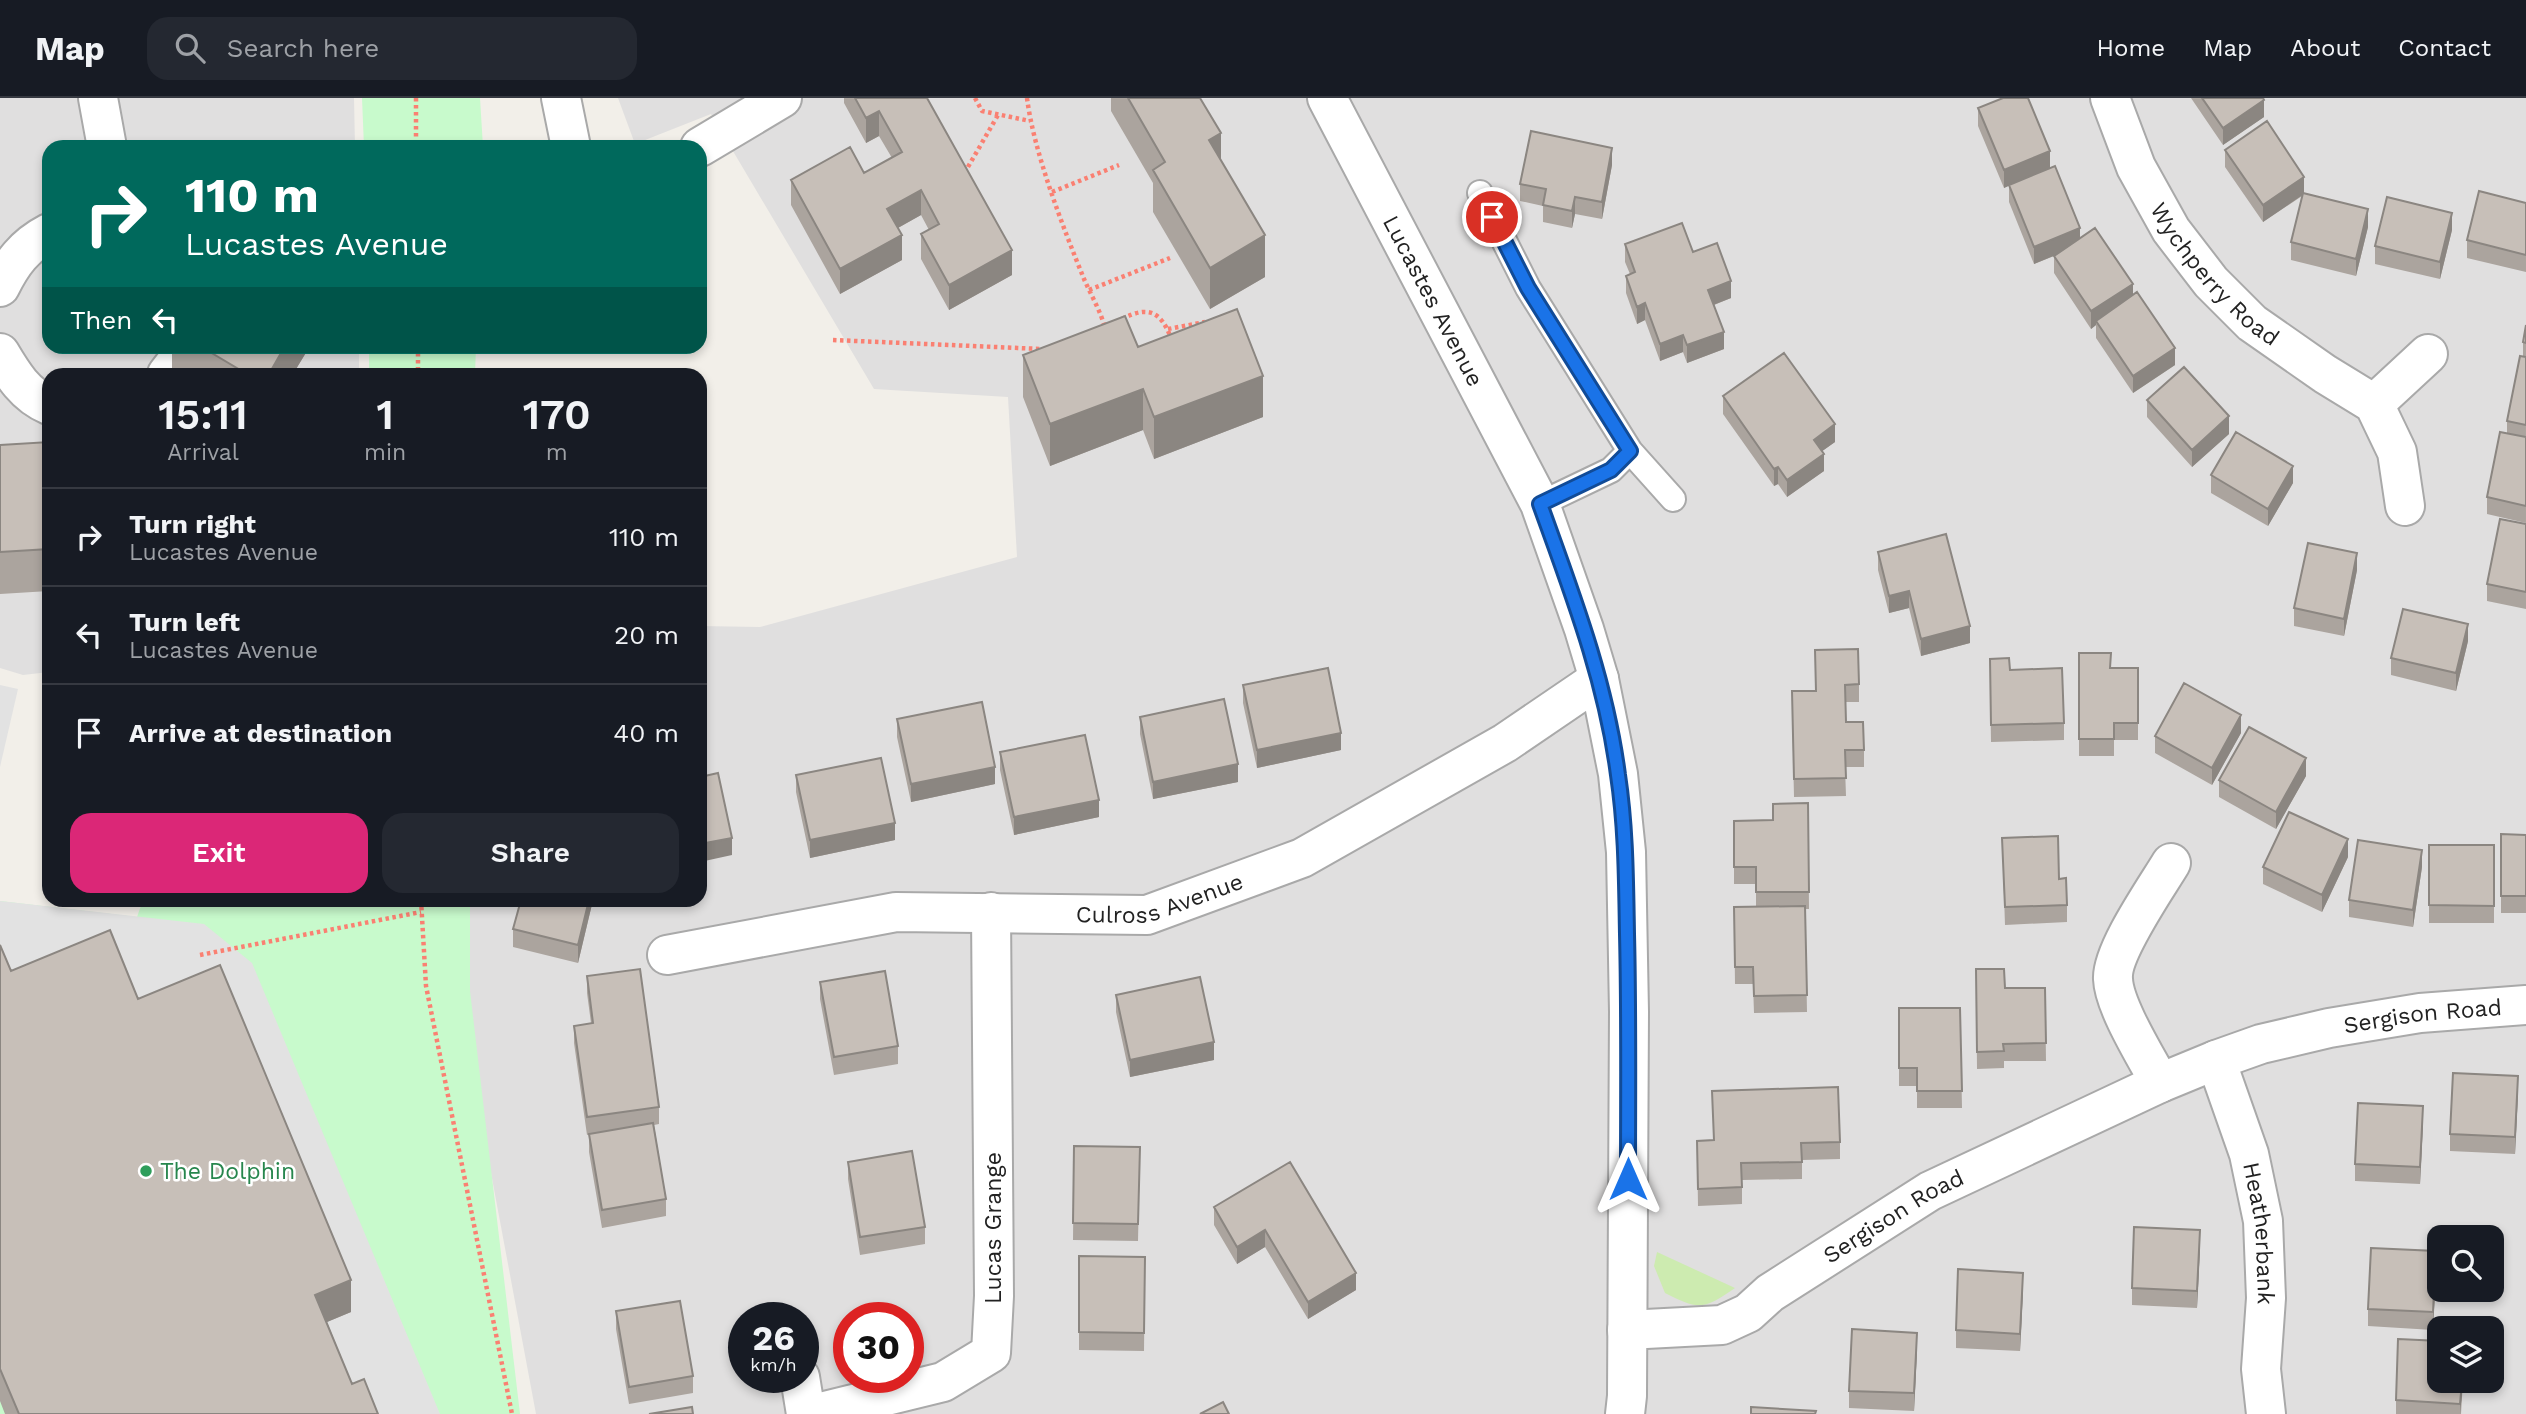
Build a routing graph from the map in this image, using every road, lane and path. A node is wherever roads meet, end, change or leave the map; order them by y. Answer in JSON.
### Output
{"nodes":[{"id":1,"x":99,"y":98,"type":"edge"},
{"id":2,"x":416,"y":98,"type":"edge"},
{"id":3,"x":561,"y":98,"type":"edge"},
{"id":4,"x":782,"y":98,"type":"edge"},
{"id":5,"x":975,"y":98,"type":"edge"},
{"id":6,"x":1027,"y":98,"type":"edge"},
{"id":7,"x":1327,"y":98,"type":"edge"},
{"id":8,"x":2110,"y":98,"type":"edge"},
{"id":9,"x":998,"y":115,"type":"junction"},
{"id":10,"x":1030,"y":121,"type":"junction"},
{"id":11,"x":106,"y":140,"type":"edge"},
{"id":12,"x":416,"y":140,"type":"edge"},
{"id":13,"x":570,"y":140,"type":"edge"},
{"id":14,"x":707,"y":143,"type":"edge"},
{"id":15,"x":1119,"y":165,"type":"dead end"},
{"id":16,"x":968,"y":167,"type":"edge"},
{"id":17,"x":1052,"y":191,"type":"junction"},
{"id":18,"x":1480,"y":193,"type":"dead end"},
{"id":19,"x":42,"y":236,"type":"edge"},
{"id":20,"x":1170,"y":258,"type":"dead end"},
{"id":21,"x":6,"y":262,"type":"edge"},
{"id":22,"x":1089,"y":290,"type":"junction"},
{"id":23,"x":1213,"y":321,"type":"edge"},
{"id":24,"x":1106,"y":327,"type":"junction"},
{"id":25,"x":1168,"y":329,"type":"junction"},
{"id":26,"x":1095,"y":332,"type":"edge"},
{"id":27,"x":833,"y":340,"type":"dead end"},
{"id":28,"x":1172,"y":341,"type":"edge"},
{"id":29,"x":1052,"y":350,"type":"edge"},
{"id":30,"x":0,"y":353,"type":"edge"},
{"id":31,"x":2428,"y":354,"type":"dead end"},
{"id":32,"x":42,"y":402,"type":"edge"},
{"id":33,"x":2374,"y":404,"type":"junction"},
{"id":34,"x":1630,"y":451,"type":"junction"},
{"id":35,"x":1673,"y":499,"type":"dead end"},
{"id":36,"x":1540,"y":504,"type":"junction"},
{"id":37,"x":2405,"y":506,"type":"dead end"},
{"id":38,"x":1599,"y":680,"type":"junction"},
{"id":39,"x":2171,"y":863,"type":"dead end"},
{"id":40,"x":421,"y":907,"type":"edge"},
{"id":41,"x":421,"y":912,"type":"junction"},
{"id":42,"x":991,"y":912,"type":"junction"},
{"id":43,"x":200,"y":955,"type":"dead end"},
{"id":44,"x":667,"y":955,"type":"dead end"},
{"id":45,"x":2526,"y":1005,"type":"edge"},
{"id":46,"x":2216,"y":1060,"type":"junction"},
{"id":47,"x":2160,"y":1083,"type":"junction"},
{"id":48,"x":1627,"y":1330,"type":"junction"},
{"id":49,"x":803,"y":1393,"type":"edge"},
{"id":50,"x":512,"y":1414,"type":"edge"},
{"id":51,"x":806,"y":1414,"type":"edge"},
{"id":52,"x":813,"y":1414,"type":"edge"},
{"id":53,"x":1625,"y":1414,"type":"edge"},
{"id":54,"x":2266,"y":1414,"type":"edge"}],
"edges":[{"from":1,"to":11,"type":"street"},
{"from":2,"to":12,"type":"path"},
{"from":3,"to":13,"type":"street"},
{"from":4,"to":14,"type":"street"},
{"from":5,"to":9,"type":"path"},
{"from":6,"to":10,"type":"path"},
{"from":7,"to":36,"type":"street","name":"Lucastes Avenue"},
{"from":8,"to":33,"type":"street","name":"Wychperry Road"},
{"from":9,"to":10,"type":"path"},
{"from":9,"to":16,"type":"path"},
{"from":10,"to":17,"type":"path"},
{"from":15,"to":17,"type":"path"},
{"from":17,"to":22,"type":"path"},
{"from":18,"to":34,"type":"lane"},
{"from":19,"to":21,"type":"street"},
{"from":20,"to":22,"type":"path"},
{"from":22,"to":24,"type":"path"},
{"from":23,"to":25,"type":"path"},
{"from":24,"to":25,"type":"path"},
{"from":24,"to":26,"type":"path"},
{"from":25,"to":28,"type":"path"},
{"from":27,"to":29,"type":"path"},
{"from":30,"to":32,"type":"street"},
{"from":31,"to":33,"type":"street"},
{"from":33,"to":37,"type":"street"},
{"from":34,"to":35,"type":"lane"},
{"from":34,"to":36,"type":"lane"},
{"from":36,"to":38,"type":"street","name":"Lucastes Avenue"},
{"from":38,"to":42,"type":"street","name":"Culross Avenue"},
{"from":38,"to":48,"type":"street","name":"Lucastes Avenue"},
{"from":39,"to":47,"type":"street"},
{"from":40,"to":41,"type":"path"},
{"from":41,"to":43,"type":"path"},
{"from":41,"to":50,"type":"path"},
{"from":42,"to":44,"type":"street","name":"Culross Avenue"},
{"from":42,"to":52,"type":"street","name":"Lucas Grange"},
{"from":45,"to":46,"type":"street","name":"Sergison Road"},
{"from":46,"to":47,"type":"street","name":"Sergison Road"},
{"from":46,"to":54,"type":"street","name":"Heatherbank"},
{"from":47,"to":48,"type":"street","name":"Sergison Road"},
{"from":48,"to":53,"type":"street","name":"Lucastes Avenue"},
{"from":49,"to":51,"type":"street"}]}
